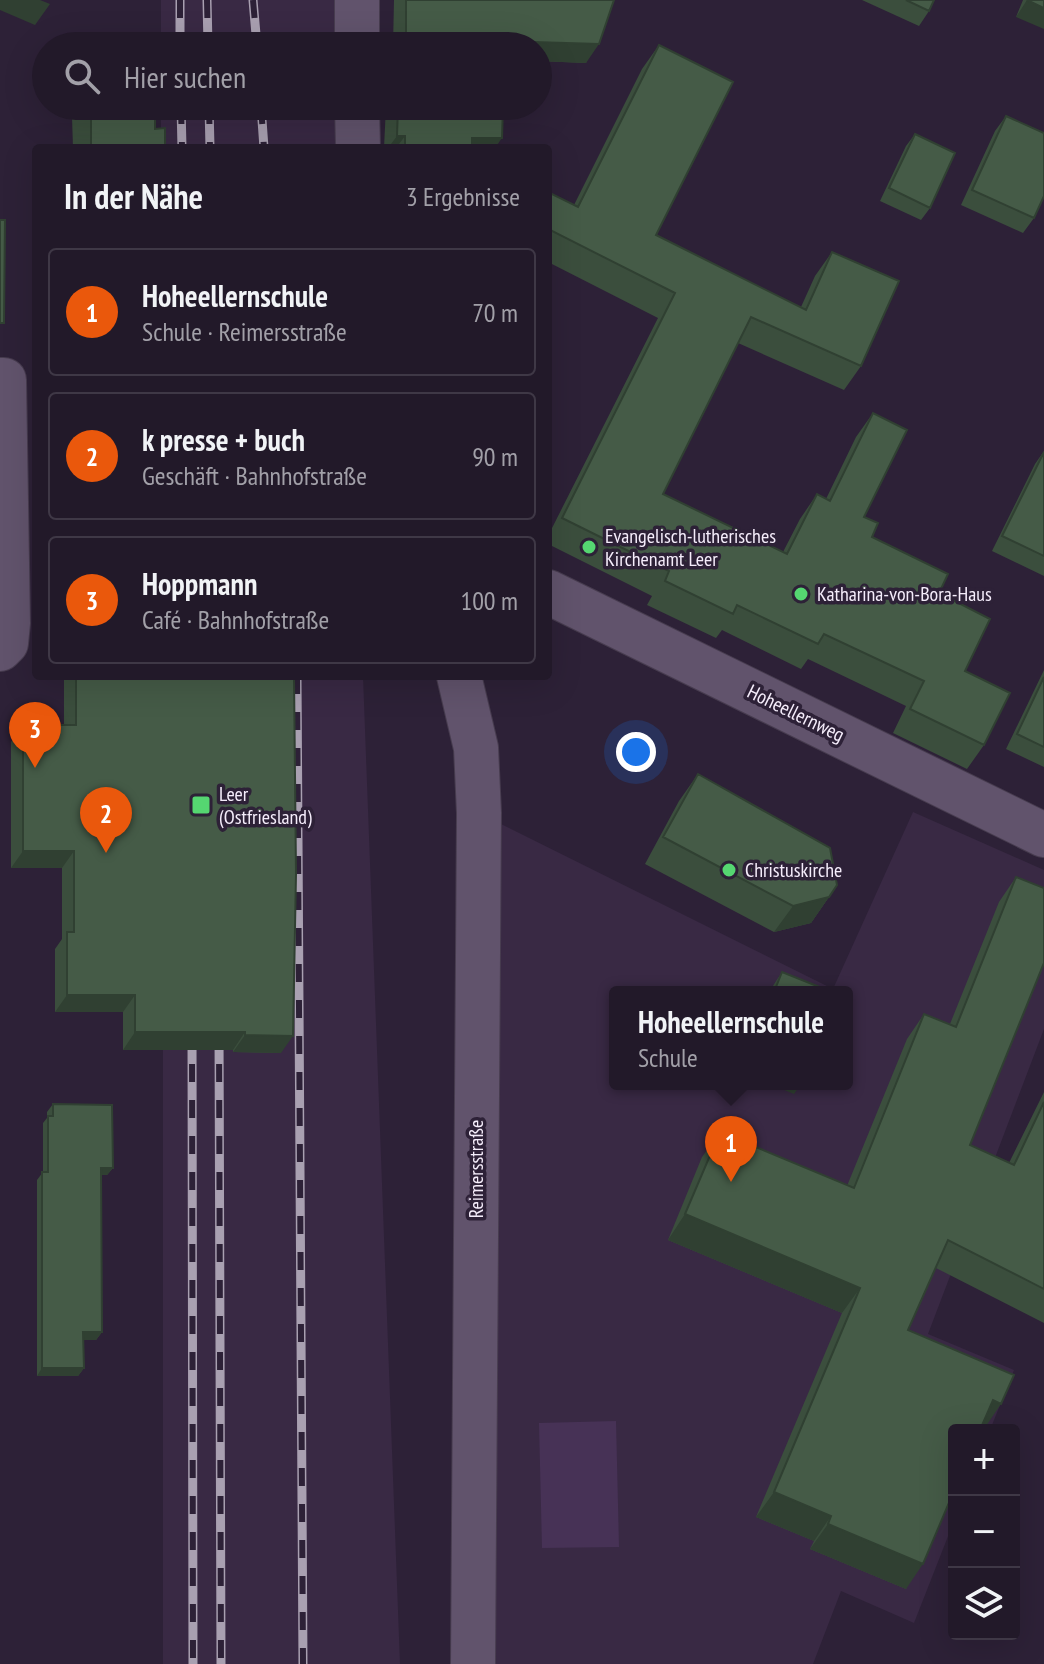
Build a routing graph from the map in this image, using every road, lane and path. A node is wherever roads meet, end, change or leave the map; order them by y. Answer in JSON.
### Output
{"nodes":[{"id":1,"x":357,"y":0,"type":"edge"},
{"id":2,"x":357,"y":32,"type":"edge"},
{"id":3,"x":357,"y":120,"type":"edge"},
{"id":4,"x":358,"y":144,"type":"edge"},
{"id":5,"x":0,"y":380,"type":"edge"},
{"id":6,"x":552,"y":594,"type":"edge"},
{"id":7,"x":0,"y":649,"type":"edge"},
{"id":8,"x":460,"y":680,"type":"edge"},
{"id":9,"x":1044,"y":835,"type":"edge"},
{"id":10,"x":473,"y":1664,"type":"edge"}],
"edges":[{"from":1,"to":2,"type":"street"},
{"from":3,"to":4,"type":"street"},
{"from":5,"to":7,"type":"street"},
{"from":6,"to":9,"type":"street","name":"Hoheellernweg"},
{"from":8,"to":10,"type":"street","name":"Reimersstraße"}]}
